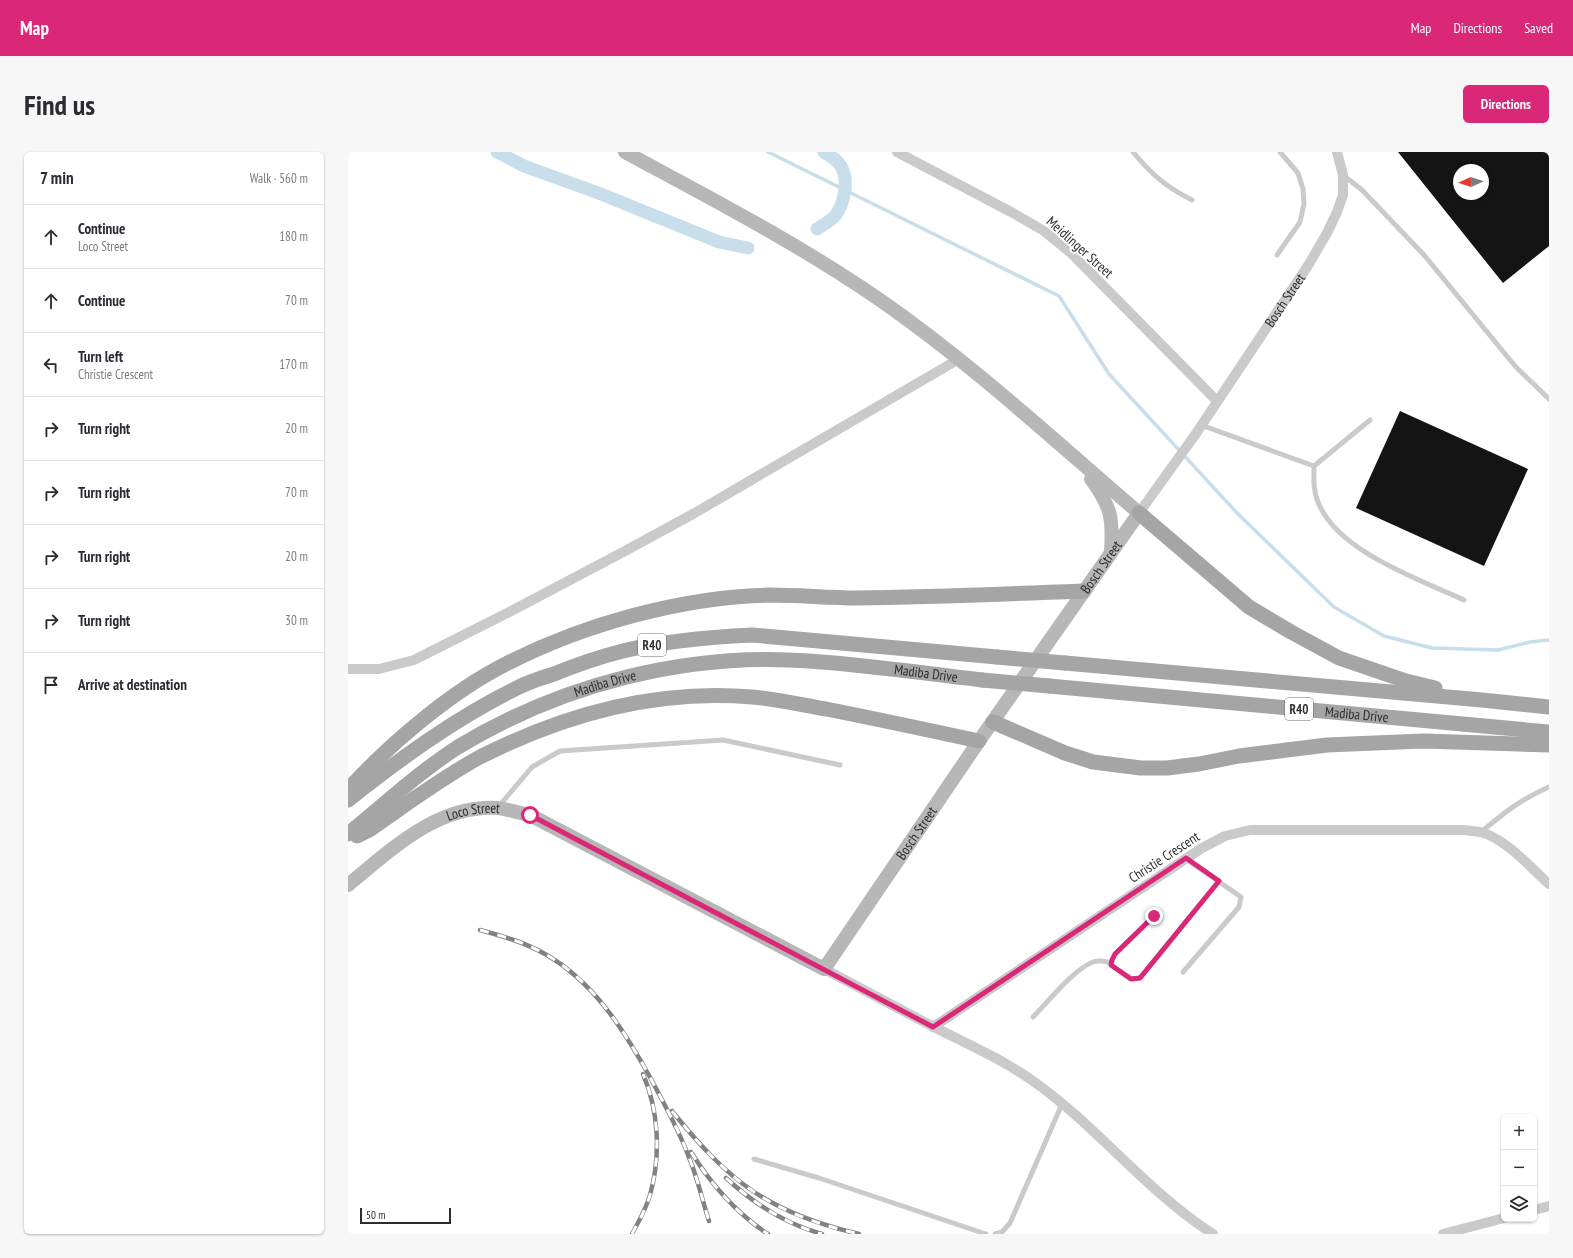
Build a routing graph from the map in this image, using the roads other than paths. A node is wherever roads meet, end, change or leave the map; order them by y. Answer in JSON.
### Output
{"nodes":[{"id":1,"x":625,"y":152,"type":"edge"},
{"id":2,"x":897,"y":152,"type":"edge"},
{"id":3,"x":1133,"y":152,"type":"edge"},
{"id":4,"x":1280,"y":152,"type":"edge"},
{"id":5,"x":1337,"y":152,"type":"edge"},
{"id":6,"x":910,"y":155,"type":"edge"},
{"id":7,"x":1343,"y":175,"type":"junction"},
{"id":8,"x":1192,"y":200,"type":"dead end"},
{"id":9,"x":1277,"y":255,"type":"dead end"},
{"id":10,"x":959,"y":359,"type":"junction"},
{"id":11,"x":1549,"y":399,"type":"edge"},
{"id":12,"x":1217,"y":401,"type":"junction"},
{"id":13,"x":1370,"y":420,"type":"dead end"},
{"id":14,"x":1201,"y":425,"type":"junction"},
{"id":15,"x":1076,"y":458,"type":"junction"},
{"id":16,"x":1314,"y":466,"type":"junction"},
{"id":17,"x":1139,"y":513,"type":"junction"},
{"id":18,"x":1111,"y":553,"type":"junction"},
{"id":19,"x":1084,"y":592,"type":"junction"},
{"id":20,"x":1464,"y":600,"type":"dead end"},
{"id":21,"x":348,"y":669,"type":"edge"},
{"id":22,"x":1482,"y":700,"type":"junction"},
{"id":23,"x":1549,"y":707,"type":"edge"},
{"id":24,"x":993,"y":722,"type":"junction"},
{"id":25,"x":1549,"y":732,"type":"edge"},
{"id":26,"x":979,"y":741,"type":"junction"},
{"id":27,"x":1549,"y":745,"type":"edge"},
{"id":28,"x":840,"y":765,"type":"dead end"},
{"id":29,"x":1549,"y":787,"type":"edge"},
{"id":30,"x":348,"y":790,"type":"edge"},
{"id":31,"x":348,"y":800,"type":"edge"},
{"id":32,"x":497,"y":808,"type":"junction"},
{"id":33,"x":1481,"y":832,"type":"junction"},
{"id":34,"x":348,"y":834,"type":"edge"},
{"id":35,"x":348,"y":840,"type":"edge"},
{"id":36,"x":1186,"y":858,"type":"junction"},
{"id":37,"x":1219,"y":881,"type":"junction"},
{"id":38,"x":1549,"y":884,"type":"edge"},
{"id":39,"x":348,"y":886,"type":"edge"},
{"id":40,"x":1154,"y":916,"type":"dead end"},
{"id":41,"x":1111,"y":963,"type":"junction"},
{"id":42,"x":824,"y":969,"type":"junction"},
{"id":43,"x":1183,"y":972,"type":"dead end"},
{"id":44,"x":1033,"y":1017,"type":"dead end"},
{"id":45,"x":933,"y":1027,"type":"junction"},
{"id":46,"x":1062,"y":1104,"type":"junction"},
{"id":47,"x":754,"y":1159,"type":"dead end"},
{"id":48,"x":1549,"y":1206,"type":"edge"},
{"id":49,"x":1537,"y":1209,"type":"edge"},
{"id":50,"x":1501,"y":1219,"type":"edge"},
{"id":51,"x":986,"y":1234,"type":"edge"},
{"id":52,"x":995,"y":1234,"type":"edge"},
{"id":53,"x":1213,"y":1234,"type":"edge"},
{"id":54,"x":1444,"y":1234,"type":"edge"}],
"edges":[{"from":1,"to":10,"type":"street"},
{"from":2,"to":6,"type":"street","name":"Meidlinger Street"},
{"from":3,"to":8,"type":"lane"},
{"from":4,"to":9,"type":"lane"},
{"from":5,"to":7,"type":"street","name":"Bosch Street"},
{"from":6,"to":12,"type":"street","name":"Meidlinger Street"},
{"from":7,"to":11,"type":"lane"},
{"from":7,"to":12,"type":"street","name":"Bosch Street"},
{"from":10,"to":15,"type":"street"},
{"from":10,"to":21,"type":"street"},
{"from":12,"to":14,"type":"street","name":"Bosch Street"},
{"from":13,"to":16,"type":"lane"},
{"from":14,"to":16,"type":"lane"},
{"from":14,"to":17,"type":"street","name":"Bosch Street"},
{"from":15,"to":17,"type":"street"},
{"from":15,"to":18,"type":"street"},
{"from":16,"to":20,"type":"lane"},
{"from":17,"to":18,"type":"street","name":"Bosch Street"},
{"from":17,"to":22,"type":"main road"},
{"from":18,"to":19,"type":"street","name":"Bosch Street"},
{"from":19,"to":24,"type":"street","name":"Bosch Street"},
{"from":19,"to":30,"type":"main road"},
{"from":22,"to":23,"type":"main road","name":"Madiba Drive","number":"R40"},
{"from":22,"to":31,"type":"main road","name":"Madiba Drive","number":"R40","bridge":true},
{"from":24,"to":26,"type":"street","name":"Bosch Street"},
{"from":24,"to":27,"type":"main road"},
{"from":25,"to":34,"type":"main road","name":"Madiba Drive","number":"R40","bridge":true},
{"from":26,"to":35,"type":"main road"},
{"from":26,"to":42,"type":"street","name":"Bosch Street"},
{"from":28,"to":32,"type":"lane"},
{"from":29,"to":33,"type":"lane"},
{"from":32,"to":39,"type":"street","name":"Loco Street"},
{"from":32,"to":42,"type":"street","name":"Loco Street"},
{"from":33,"to":36,"type":"street","name":"Christie Crescent"},
{"from":33,"to":38,"type":"street","name":"Christie Crescent"},
{"from":36,"to":37,"type":"lane"},
{"from":36,"to":45,"type":"street","name":"Christie Crescent"},
{"from":37,"to":41,"type":"lane"},
{"from":37,"to":43,"type":"lane"},
{"from":40,"to":41,"type":"lane"},
{"from":41,"to":44,"type":"lane"},
{"from":42,"to":45,"type":"street"},
{"from":45,"to":46,"type":"street"},
{"from":46,"to":52,"type":"lane"},
{"from":46,"to":53,"type":"street"},
{"from":47,"to":51,"type":"lane"},
{"from":48,"to":49,"type":"street"},
{"from":50,"to":54,"type":"street"}]}
